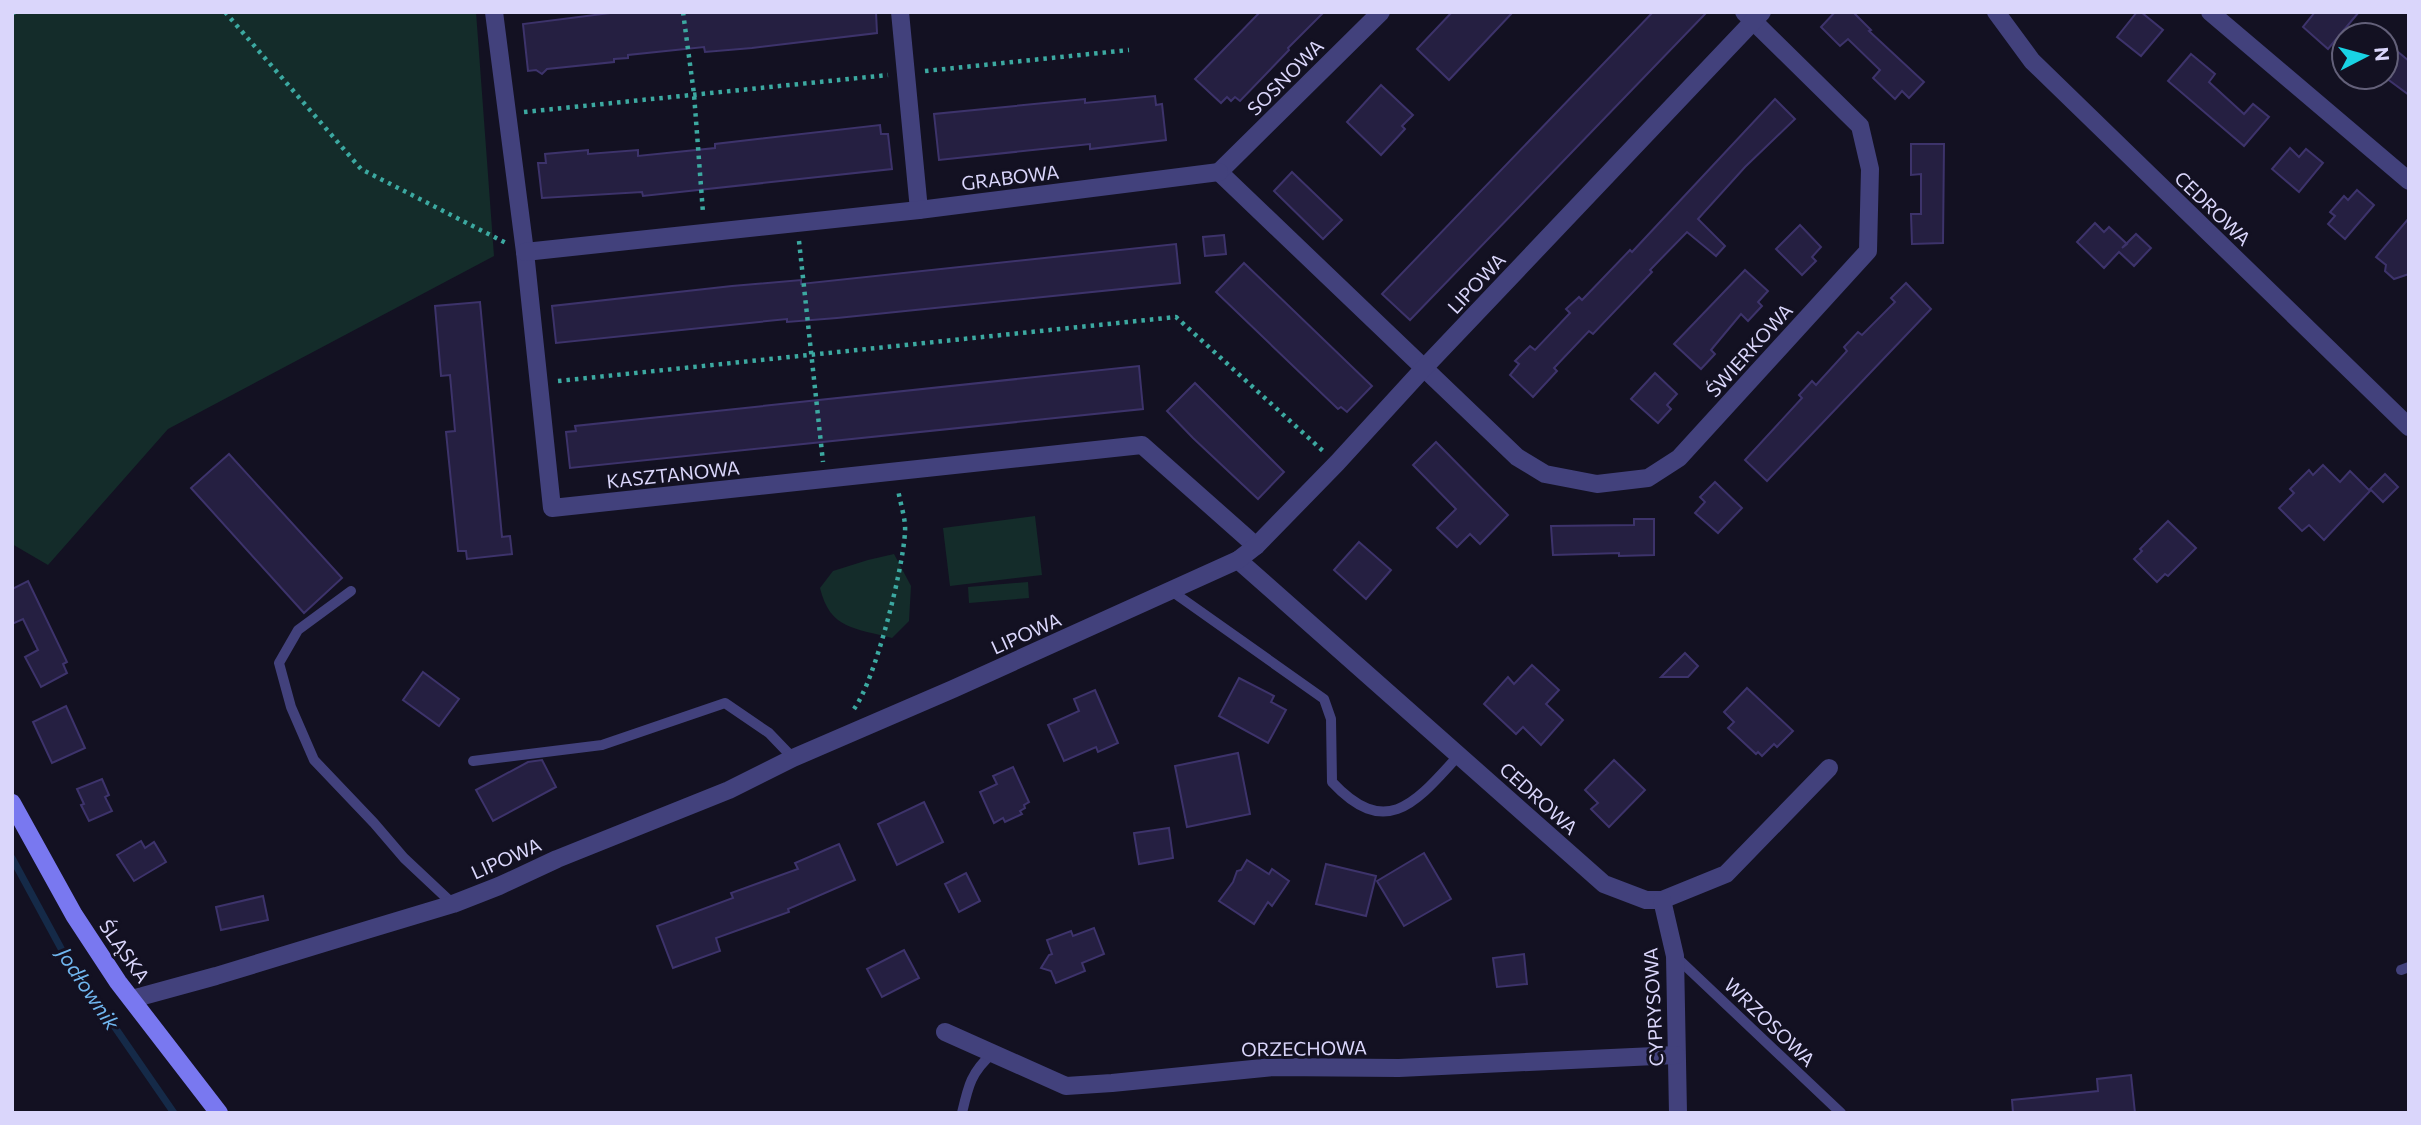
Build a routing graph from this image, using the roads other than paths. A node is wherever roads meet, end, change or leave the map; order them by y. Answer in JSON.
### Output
{"nodes":[{"id":1,"x":494,"y":12,"type":"edge"},
{"id":2,"x":900,"y":12,"type":"edge"},
{"id":3,"x":1381,"y":12,"type":"edge"},
{"id":4,"x":1996,"y":12,"type":"edge"},
{"id":5,"x":2210,"y":12,"type":"edge"},
{"id":6,"x":1753,"y":15,"type":"edge"},
{"id":7,"x":1219,"y":172,"type":"junction"},
{"id":8,"x":2409,"y":181,"type":"edge"},
{"id":9,"x":919,"y":210,"type":"junction"},
{"id":10,"x":525,"y":252,"type":"junction"},
{"id":11,"x":1424,"y":369,"type":"junction"},
{"id":12,"x":2409,"y":427,"type":"edge"},
{"id":13,"x":1256,"y":546,"type":"junction"},
{"id":14,"x":1238,"y":560,"type":"junction"},
{"id":15,"x":1170,"y":590,"type":"junction"},
{"id":16,"x":351,"y":591,"type":"dead end"},
{"id":17,"x":1459,"y":755,"type":"junction"},
{"id":18,"x":793,"y":758,"type":"junction"},
{"id":19,"x":473,"y":761,"type":"dead end"},
{"id":20,"x":1829,"y":768,"type":"dead end"},
{"id":21,"x":12,"y":803,"type":"edge"},
{"id":22,"x":1662,"y":900,"type":"junction"},
{"id":23,"x":453,"y":904,"type":"junction"},
{"id":24,"x":1675,"y":956,"type":"junction"},
{"id":25,"x":131,"y":999,"type":"junction"},
{"id":26,"x":945,"y":1032,"type":"dead end"},
{"id":27,"x":992,"y":1054,"type":"junction"},
{"id":28,"x":1676,"y":1055,"type":"junction"},
{"id":29,"x":219,"y":1113,"type":"edge"},
{"id":30,"x":962,"y":1113,"type":"edge"},
{"id":31,"x":1678,"y":1113,"type":"edge"},
{"id":32,"x":1841,"y":1113,"type":"edge"}],
"edges":[{"from":1,"to":10,"type":"street","name":"KASZTANOWA"},
{"from":2,"to":9,"type":"street"},
{"from":3,"to":7,"type":"street","name":"SOSNOWA"},
{"from":4,"to":12,"type":"street","name":"CEDROWA"},
{"from":5,"to":8,"type":"street"},
{"from":6,"to":11,"type":"street","name":"LIPOWA"},
{"from":6,"to":11,"type":"street","name":"ŚWIERKOWA"},
{"from":7,"to":9,"type":"street","name":"GRABOWA"},
{"from":7,"to":11,"type":"street"},
{"from":9,"to":10,"type":"street","name":"GRABOWA"},
{"from":10,"to":13,"type":"street","name":"KASZTANOWA"},
{"from":11,"to":13,"type":"street","name":"LIPOWA"},
{"from":13,"to":14,"type":"street","name":"LIPOWA"},
{"from":14,"to":15,"type":"street","name":"LIPOWA"},
{"from":14,"to":17,"type":"street","name":"CEDROWA"},
{"from":15,"to":17,"type":"lane"},
{"from":15,"to":18,"type":"street","name":"LIPOWA"},
{"from":16,"to":23,"type":"lane"},
{"from":17,"to":22,"type":"street","name":"CEDROWA"},
{"from":18,"to":19,"type":"lane"},
{"from":18,"to":23,"type":"street","name":"LIPOWA"},
{"from":20,"to":22,"type":"street"},
{"from":21,"to":25,"type":"street","name":"ŚLĄSKA"},
{"from":22,"to":24,"type":"street","name":"CYPRYSOWA"},
{"from":23,"to":25,"type":"street","name":"LIPOWA"},
{"from":24,"to":28,"type":"street","name":"CYPRYSOWA"},
{"from":24,"to":32,"type":"lane","name":"WRZOSOWA"},
{"from":25,"to":29,"type":"street","name":"ŚLĄSKA"},
{"from":26,"to":27,"type":"street","name":"ORZECHOWA"},
{"from":27,"to":28,"type":"street","name":"ORZECHOWA"},
{"from":27,"to":30,"type":"lane"},
{"from":28,"to":31,"type":"street","name":"CYPRYSOWA"}]}
